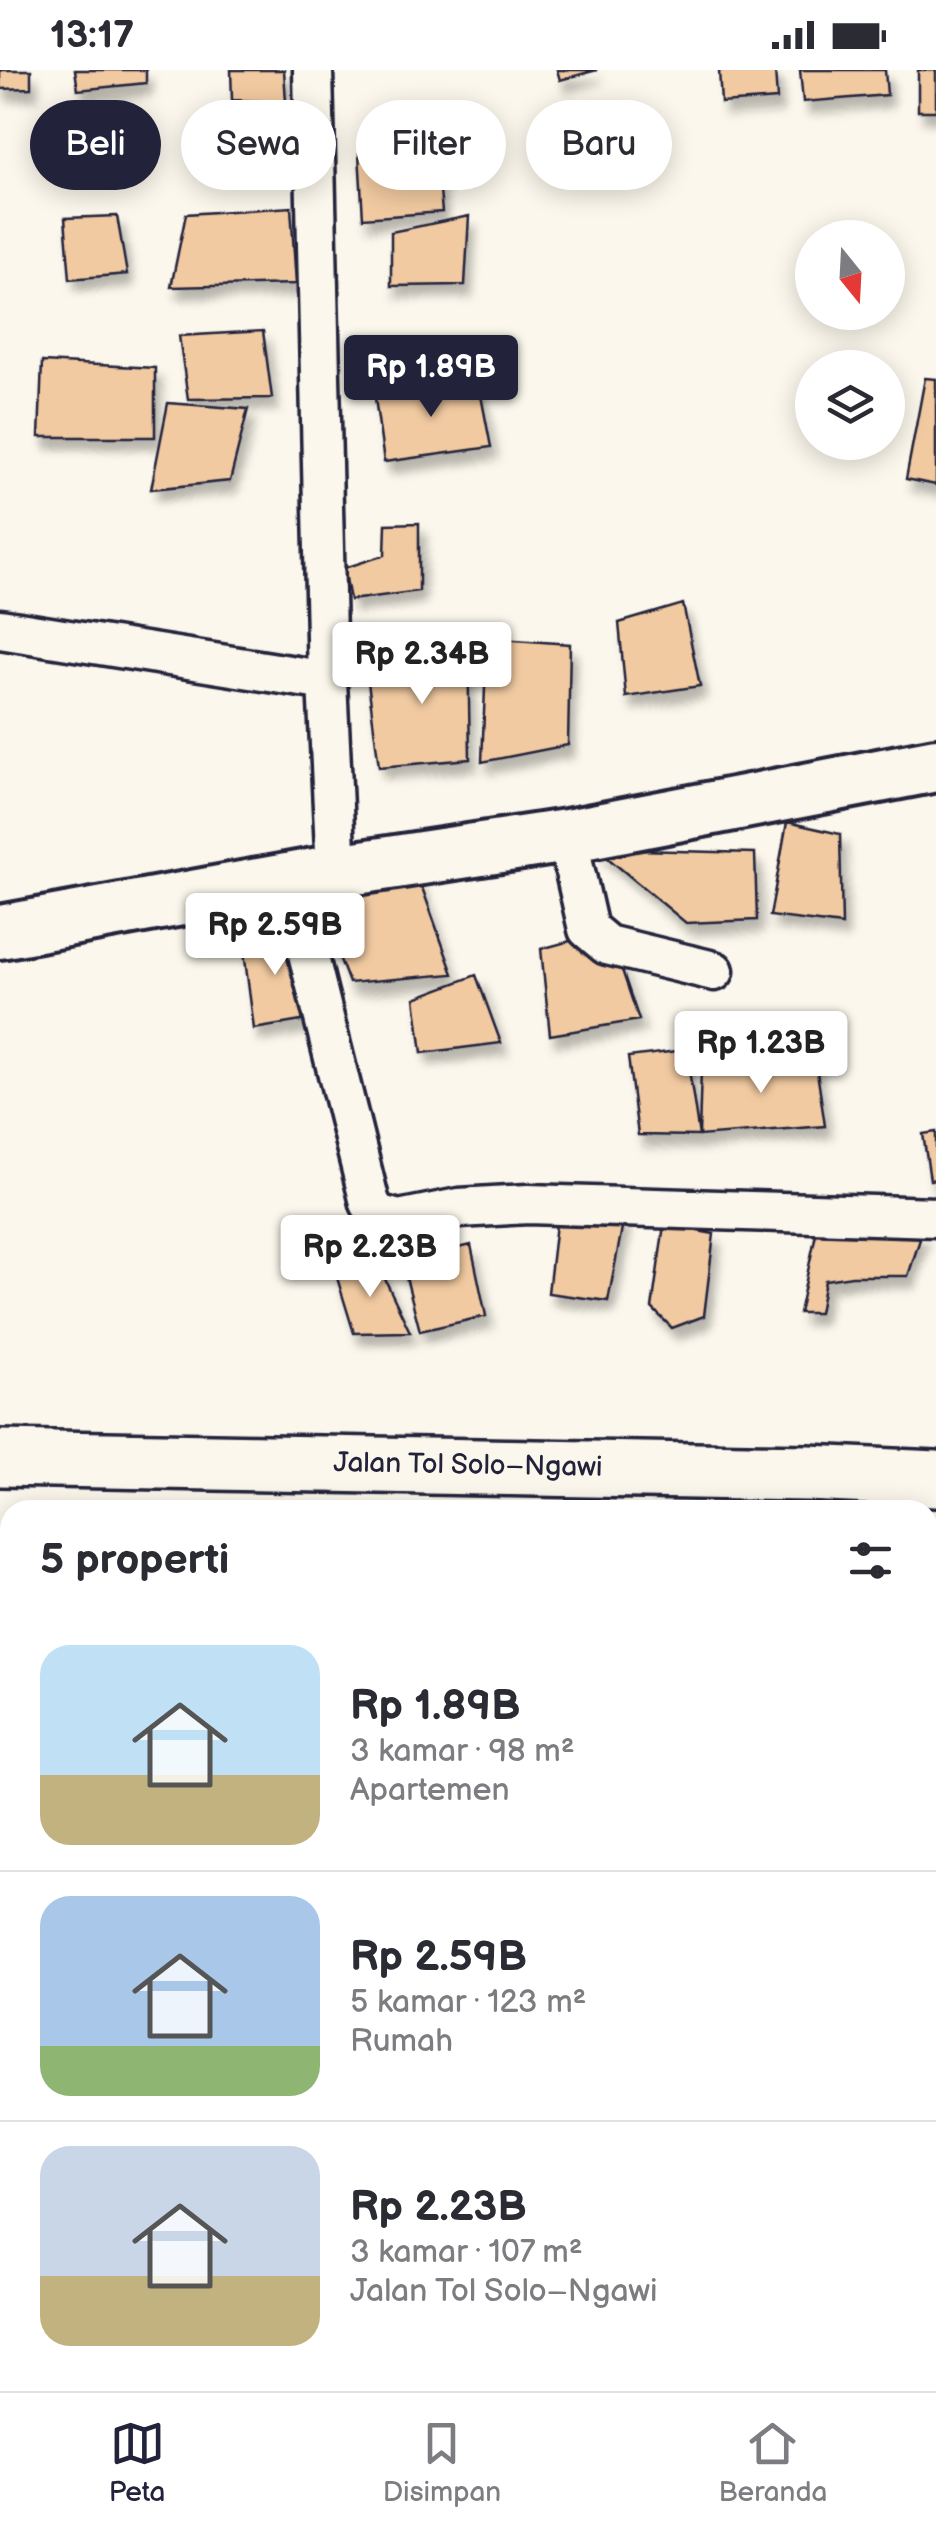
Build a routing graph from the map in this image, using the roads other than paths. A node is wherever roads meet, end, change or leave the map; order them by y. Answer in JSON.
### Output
{"nodes":[{"id":1,"x":312,"y":70,"type":"edge"},
{"id":2,"x":0,"y":630,"type":"edge"},
{"id":3,"x":327,"y":681,"type":"junction"},
{"id":4,"x":936,"y":765,"type":"edge"},
{"id":5,"x":567,"y":836,"type":"junction"},
{"id":6,"x":313,"y":876,"type":"junction"},
{"id":7,"x":0,"y":932,"type":"edge"},
{"id":8,"x":714,"y":970,"type":"dead end"},
{"id":9,"x":936,"y":1217,"type":"edge"},
{"id":10,"x":0,"y":1458,"type":"edge"},
{"id":11,"x":936,"y":1480,"type":"edge"}],
"edges":[{"from":1,"to":3,"type":"street"},
{"from":2,"to":3,"type":"street"},
{"from":3,"to":6,"type":"street"},
{"from":4,"to":5,"type":"street"},
{"from":5,"to":6,"type":"street"},
{"from":5,"to":8,"type":"street"},
{"from":6,"to":7,"type":"street"},
{"from":6,"to":9,"type":"street"},
{"from":10,"to":11,"type":"highway","name":"Jalan Tol Solo–Ngawi"}]}
